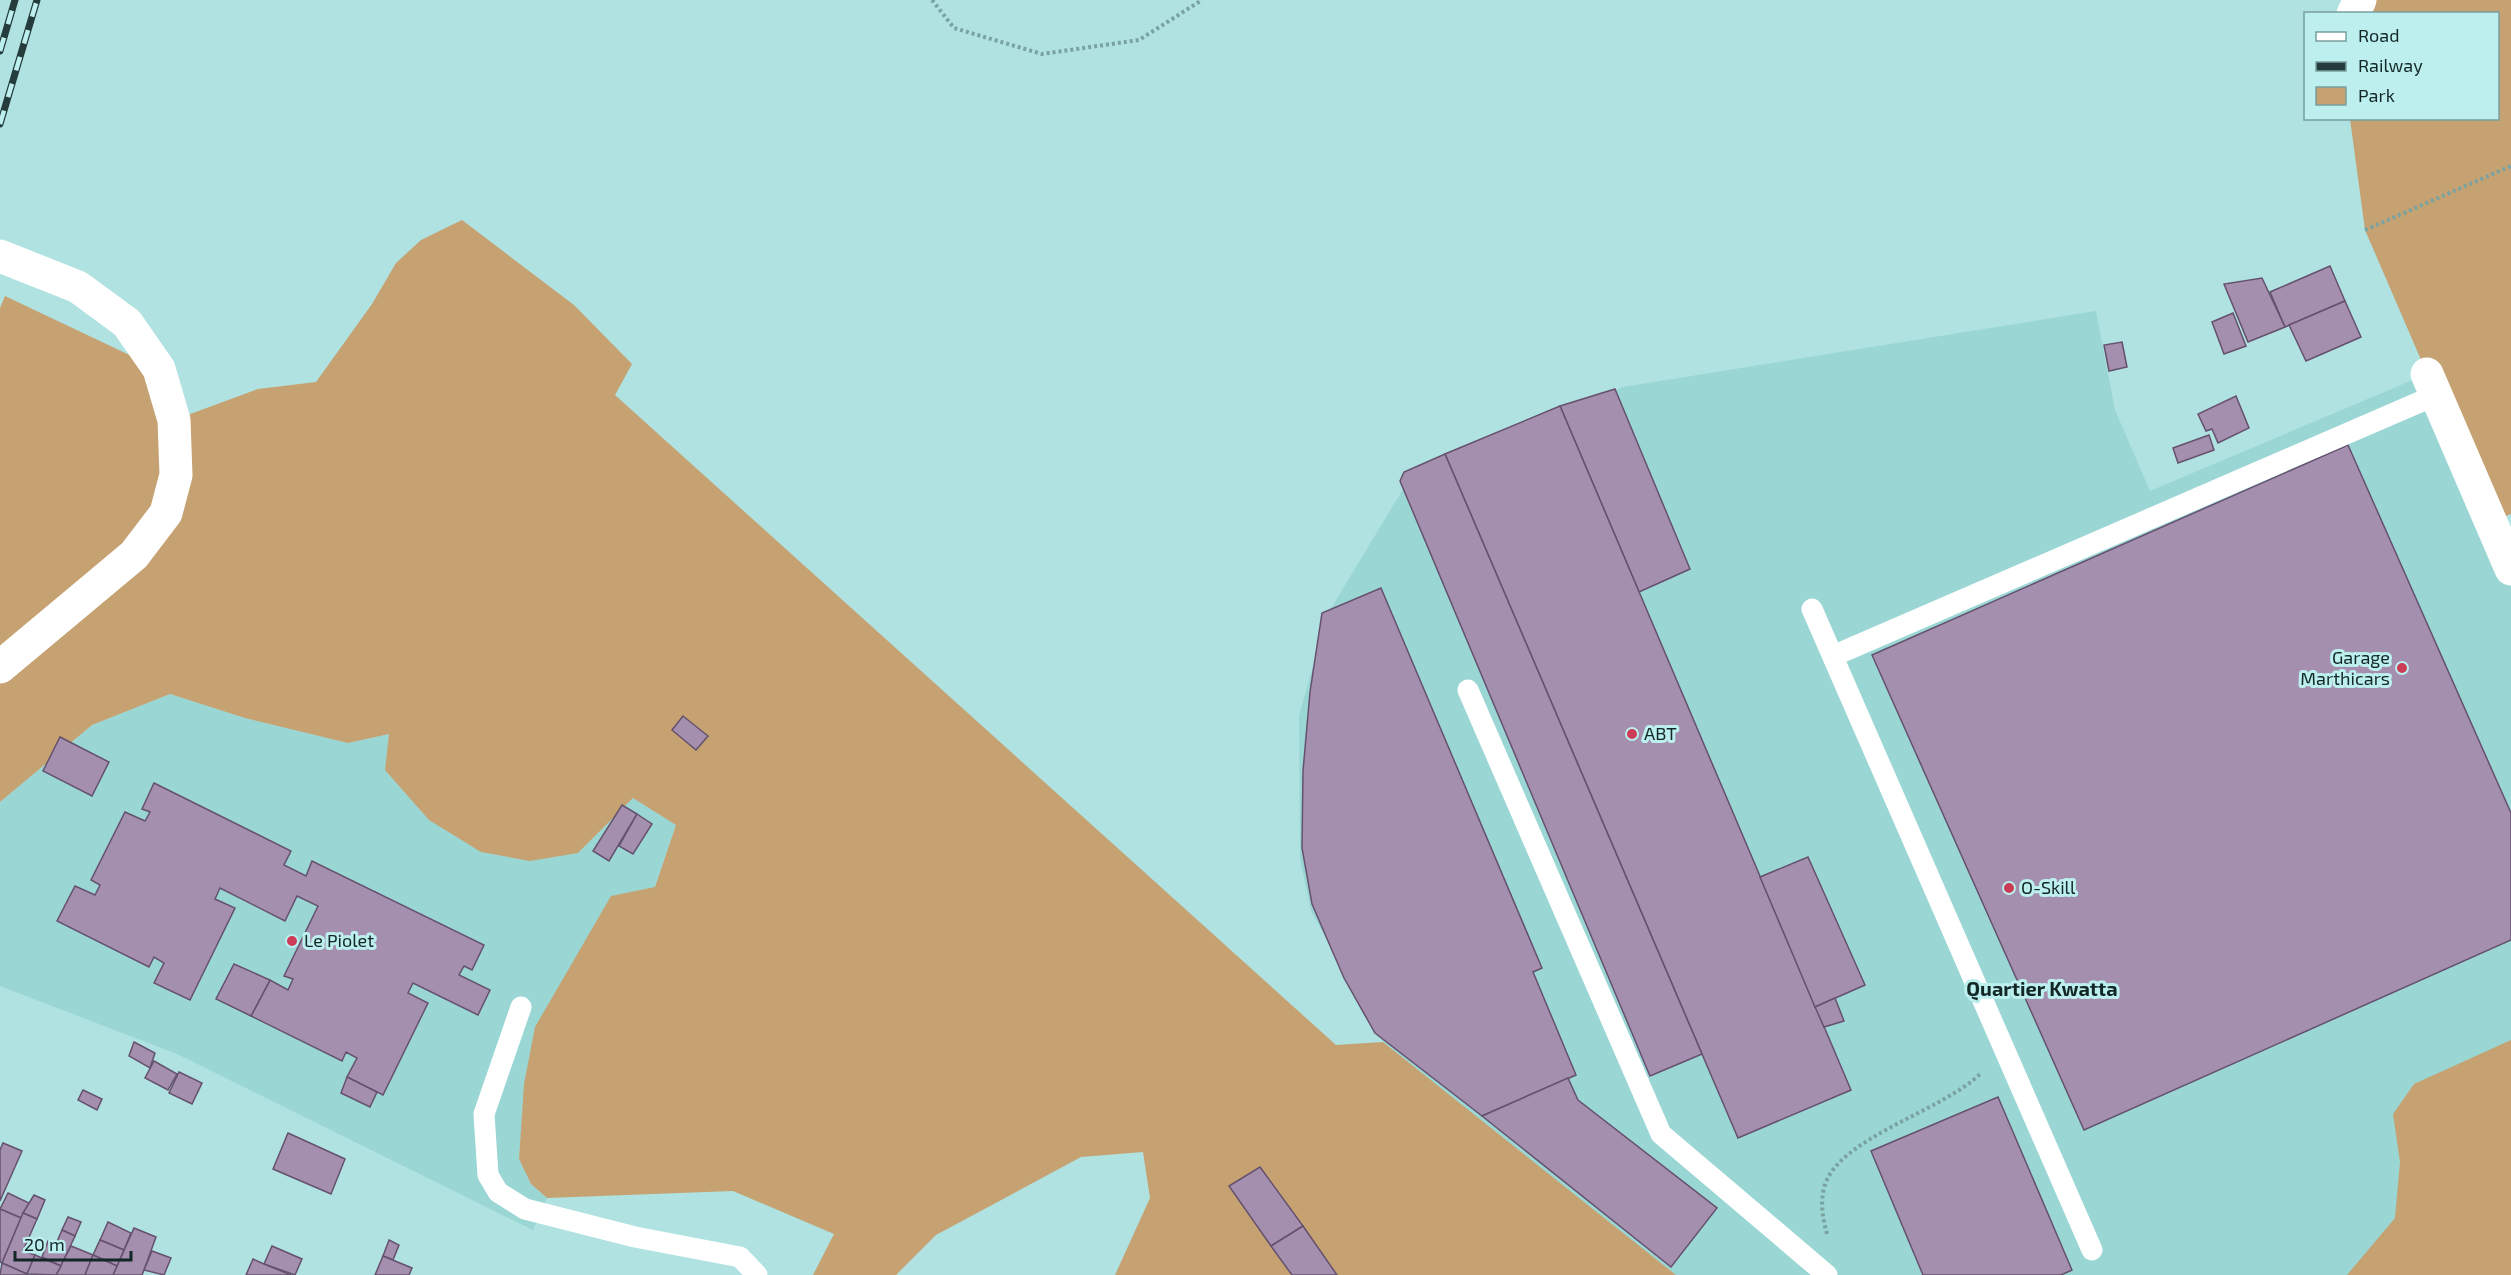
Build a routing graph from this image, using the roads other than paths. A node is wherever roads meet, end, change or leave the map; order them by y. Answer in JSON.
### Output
{"nodes":[{"id":1,"x":0,"y":256,"type":"edge"},
{"id":2,"x":2432,"y":384,"type":"joint"},
{"id":3,"x":2511,"y":569,"type":"edge"},
{"id":4,"x":1812,"y":609,"type":"dead end"},
{"id":5,"x":1833,"y":656,"type":"junction"},
{"id":6,"x":0,"y":667,"type":"edge"},
{"id":7,"x":1468,"y":690,"type":"dead end"},
{"id":8,"x":521,"y":1007,"type":"dead end"},
{"id":9,"x":2092,"y":1250,"type":"dead end"},
{"id":10,"x":757,"y":1275,"type":"edge"},
{"id":11,"x":1827,"y":1275,"type":"edge"}],
"edges":[{"from":1,"to":6,"type":"street"},
{"from":2,"to":3,"type":"street"},
{"from":2,"to":5,"type":"lane"},
{"from":4,"to":5,"type":"lane"},
{"from":5,"to":9,"type":"lane"},
{"from":7,"to":11,"type":"lane"},
{"from":8,"to":10,"type":"lane"}]}
